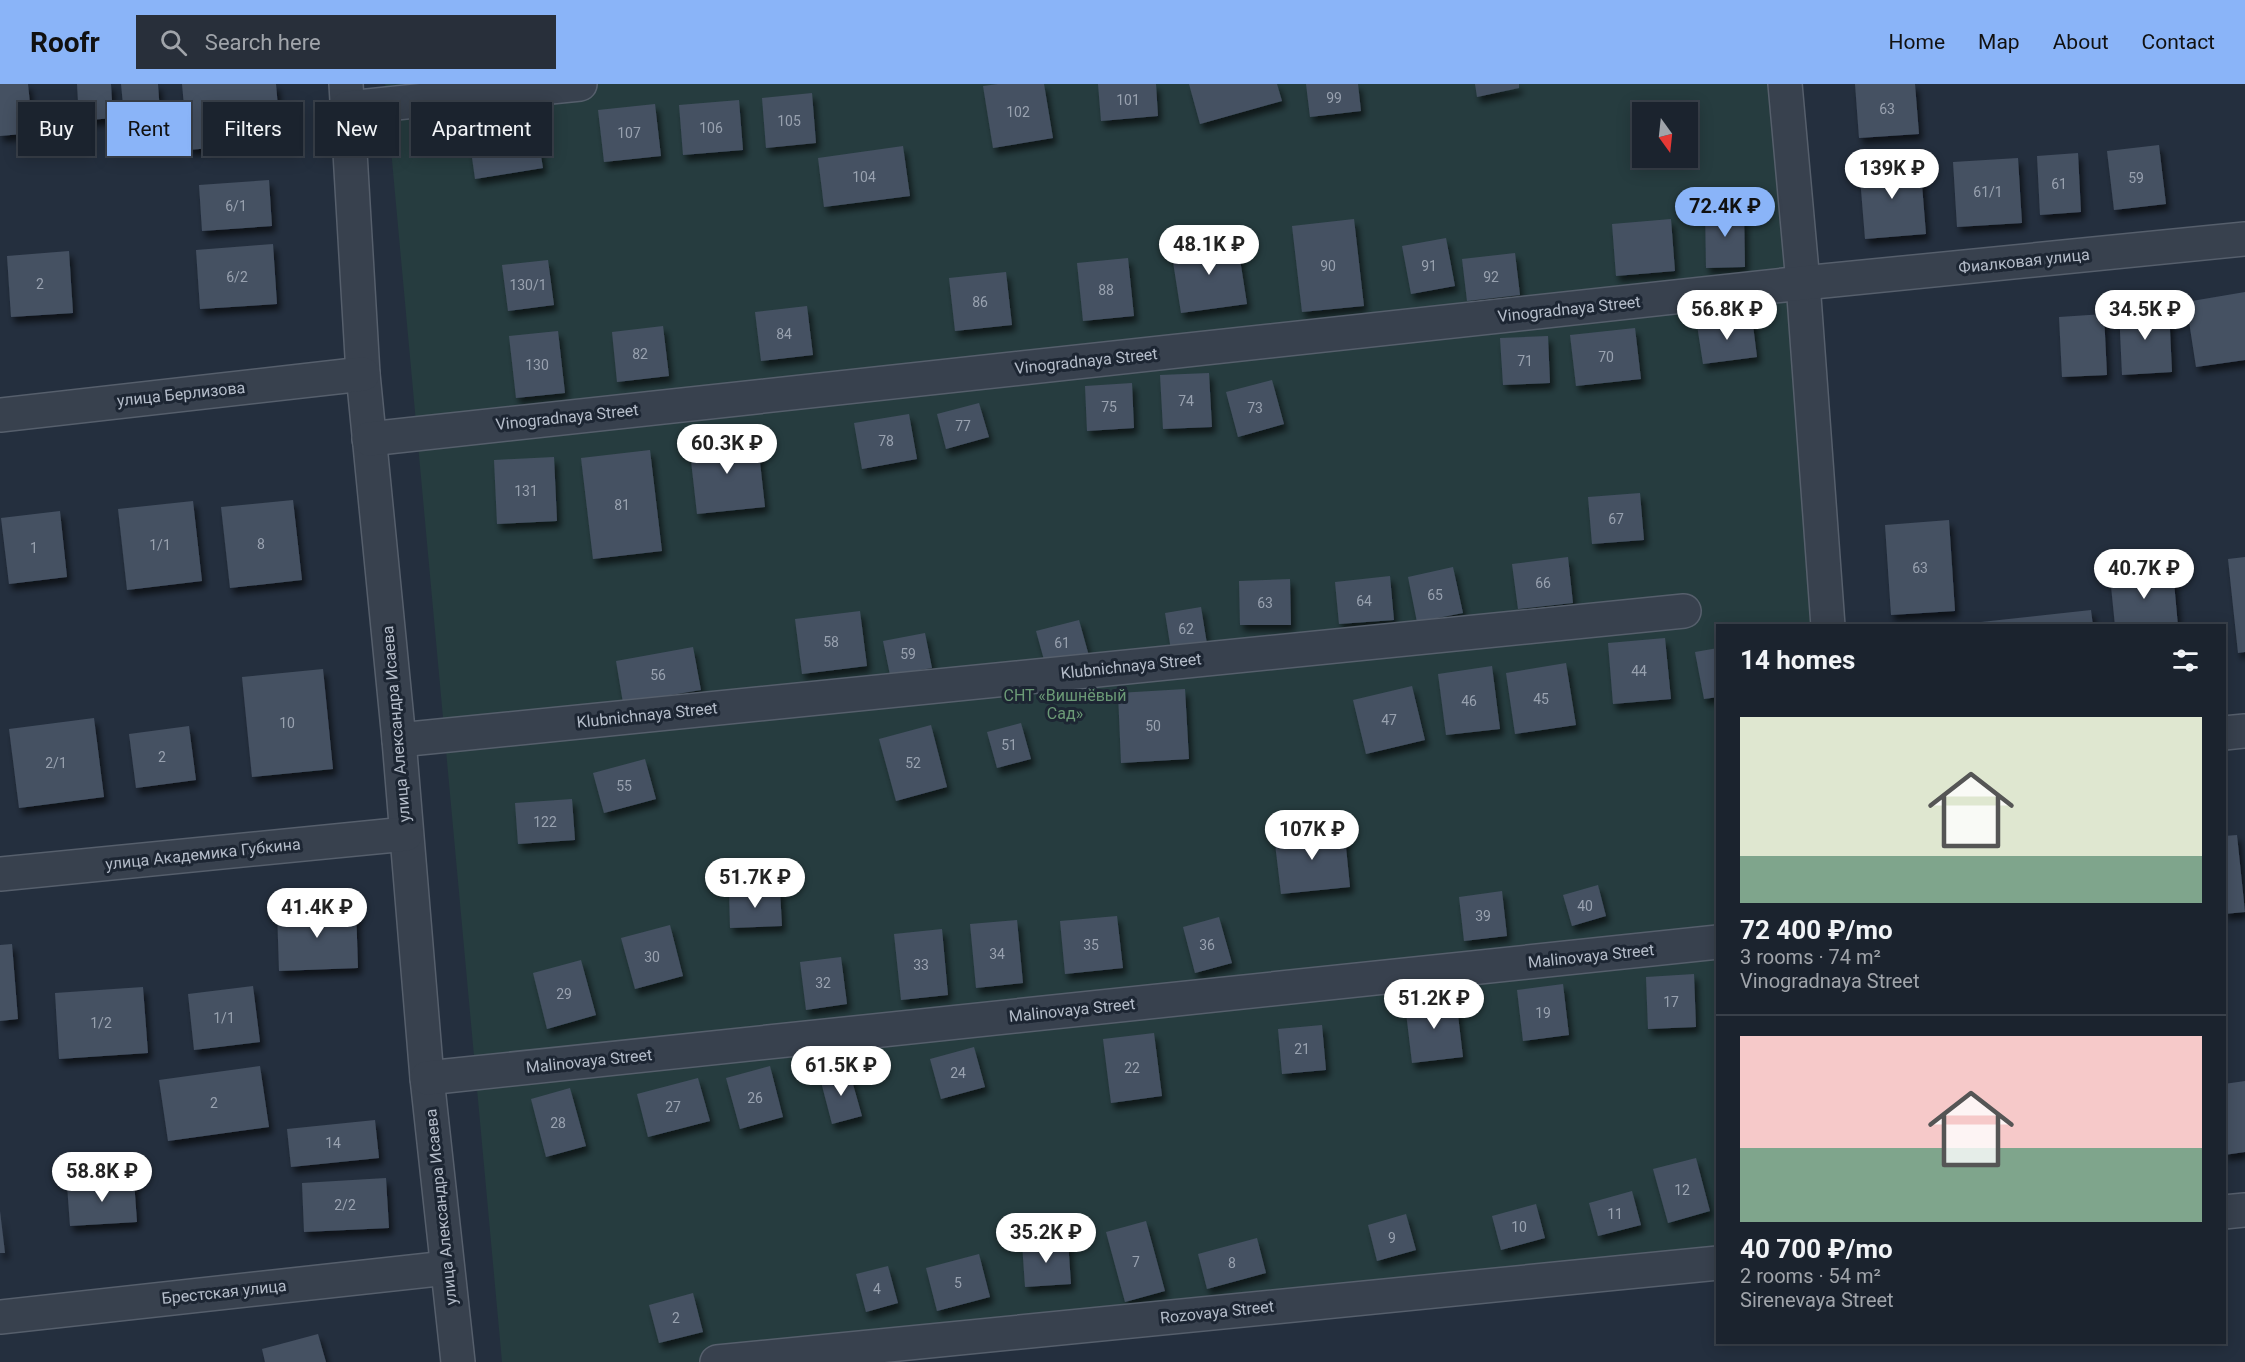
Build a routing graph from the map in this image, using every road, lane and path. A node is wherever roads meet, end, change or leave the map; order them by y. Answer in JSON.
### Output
{"nodes":[{"id":1,"x":580,"y":84,"type":"edge"},
{"id":2,"x":1785,"y":84,"type":"edge"},
{"id":3,"x":347,"y":96,"type":"edge"},
{"id":4,"x":2245,"y":239,"type":"edge"},
{"id":5,"x":1803,"y":283,"type":"junction"},
{"id":6,"x":363,"y":374,"type":"junction"},
{"id":7,"x":0,"y":415,"type":"edge"},
{"id":8,"x":369,"y":439,"type":"junction"},
{"id":9,"x":1684,"y":611,"type":"dead end"},
{"id":10,"x":1828,"y":624,"type":"edge"},
{"id":11,"x":2245,"y":731,"type":"edge"},
{"id":12,"x":2226,"y":733,"type":"edge"},
{"id":13,"x":399,"y":740,"type":"junction"},
{"id":14,"x":406,"y":834,"type":"junction"},
{"id":15,"x":0,"y":874,"type":"edge"},
{"id":16,"x":1716,"y":942,"type":"edge"},
{"id":17,"x":427,"y":1078,"type":"junction"},
{"id":18,"x":2245,"y":1210,"type":"edge"},
{"id":19,"x":2226,"y":1212,"type":"edge"},
{"id":20,"x":1716,"y":1263,"type":"edge"},
{"id":21,"x":447,"y":1268,"type":"junction"},
{"id":22,"x":0,"y":1317,"type":"edge"},
{"id":23,"x":458,"y":1362,"type":"edge"},
{"id":24,"x":717,"y":1362,"type":"edge"}],
"edges":[{"from":1,"to":3,"type":"street"},
{"from":2,"to":5,"type":"street"},
{"from":3,"to":6,"type":"street","name":"улица Александра Исаева"},
{"from":4,"to":5,"type":"street","name":"Фиалковая улица"},
{"from":5,"to":8,"type":"street","name":"Vinogradnaya Street"},
{"from":5,"to":10,"type":"street"},
{"from":6,"to":7,"type":"street","name":"улица Берлизова"},
{"from":6,"to":8,"type":"street","name":"улица Александра Исаева"},
{"from":8,"to":13,"type":"street","name":"улица Александра Исаева"},
{"from":9,"to":13,"type":"street","name":"Klubnichnaya Street"},
{"from":11,"to":12,"type":"street"},
{"from":13,"to":14,"type":"street","name":"улица Александра Исаева"},
{"from":14,"to":15,"type":"street","name":"улица Академика Губкина"},
{"from":14,"to":17,"type":"street","name":"улица Александра Исаева"},
{"from":16,"to":17,"type":"street","name":"Malinovaya Street"},
{"from":17,"to":21,"type":"street","name":"улица Александра Исаева"},
{"from":18,"to":19,"type":"street"},
{"from":20,"to":24,"type":"street","name":"Rozovaya Street"},
{"from":21,"to":22,"type":"street","name":"Брестская улица"},
{"from":21,"to":23,"type":"street","name":"улица Александра Исаева"}]}
